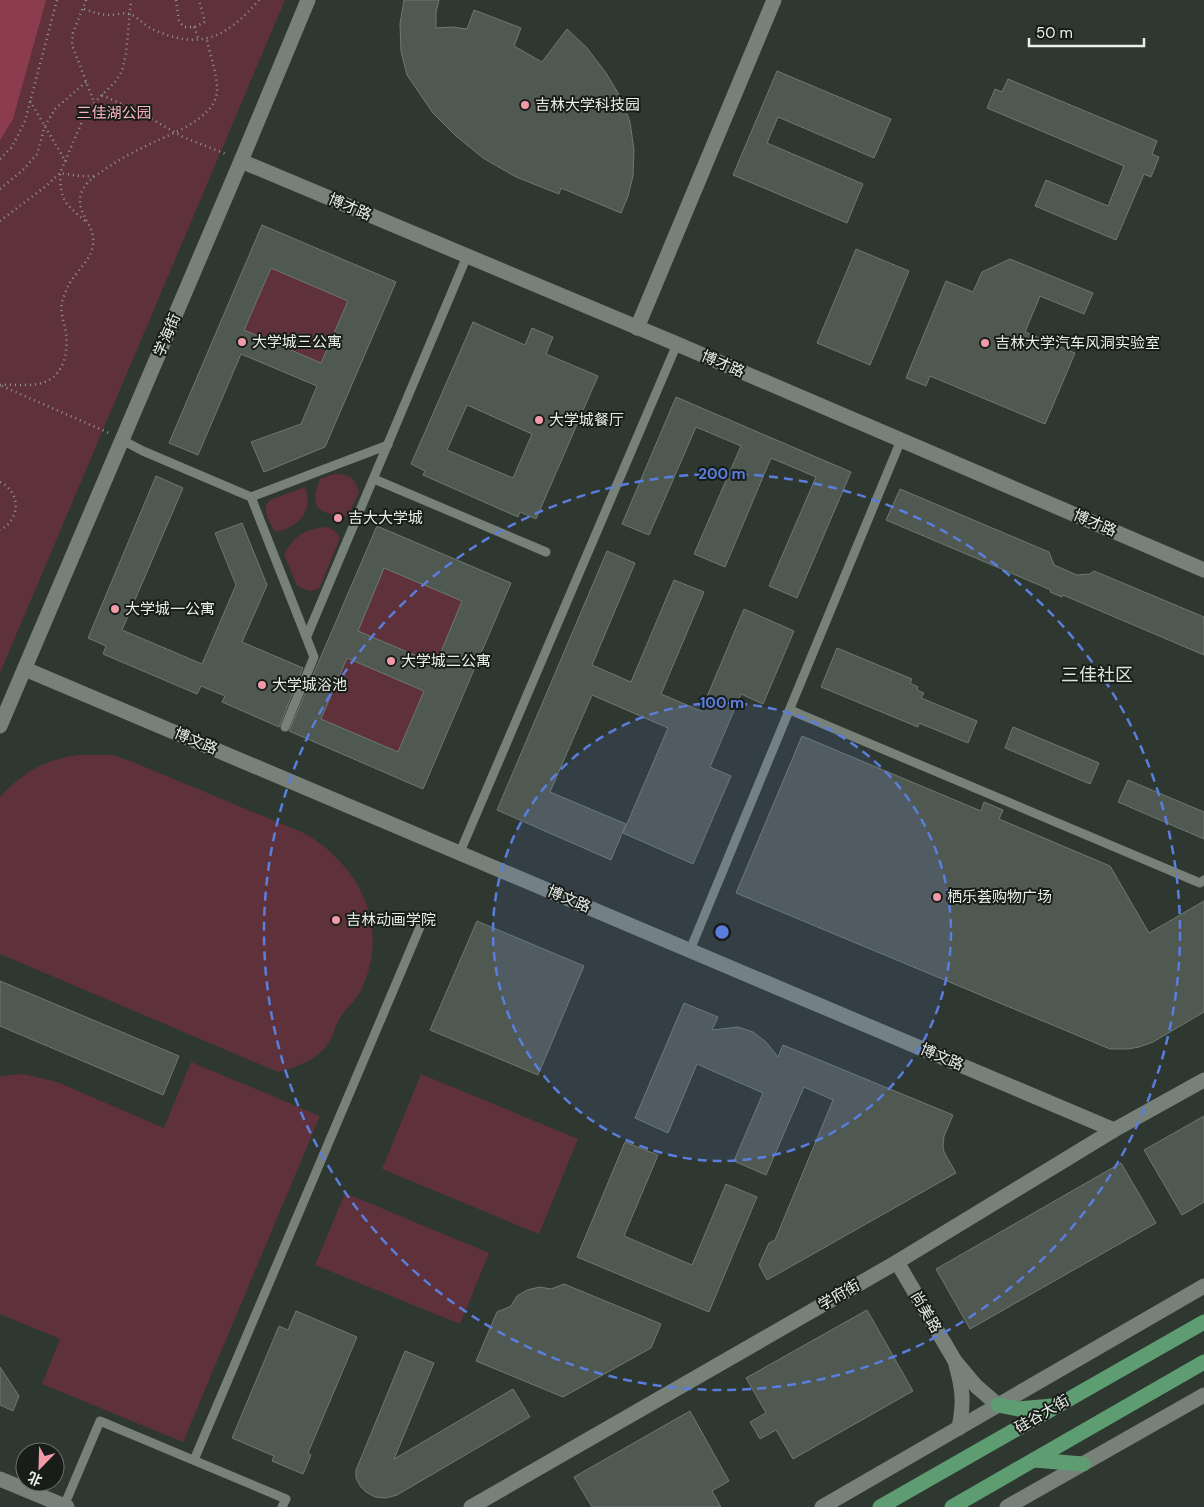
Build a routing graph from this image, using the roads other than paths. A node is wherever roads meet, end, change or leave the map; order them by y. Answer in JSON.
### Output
{"nodes":[{"id":1,"x":308,"y":0,"type":"edge"},
{"id":2,"x":774,"y":0,"type":"edge"},
{"id":3,"x":241,"y":161,"type":"junction"},
{"id":4,"x":467,"y":256,"type":"junction"},
{"id":5,"x":637,"y":328,"type":"junction"},
{"id":6,"x":677,"y":344,"type":"junction"},
{"id":7,"x":122,"y":440,"type":"junction"},
{"id":8,"x":902,"y":440,"type":"junction"},
{"id":9,"x":388,"y":445,"type":"junction"},
{"id":10,"x":374,"y":479,"type":"junction"},
{"id":11,"x":251,"y":497,"type":"junction"},
{"id":12,"x":546,"y":552,"type":"dead end"},
{"id":13,"x":1204,"y":570,"type":"edge"},
{"id":14,"x":307,"y":636,"type":"junction"},
{"id":15,"x":25,"y":669,"type":"junction"},
{"id":16,"x":790,"y":710,"type":"junction"},
{"id":17,"x":0,"y":726,"type":"edge"},
{"id":18,"x":285,"y":728,"type":"dead end"},
{"id":19,"x":460,"y":852,"type":"junction"},
{"id":20,"x":1204,"y":880,"type":"edge"},
{"id":21,"x":423,"y":920,"type":"dead end"},
{"id":22,"x":690,"y":950,"type":"junction"},
{"id":23,"x":1204,"y":1080,"type":"edge"},
{"id":24,"x":1114,"y":1130,"type":"junction"},
{"id":25,"x":897,"y":1262,"type":"junction"},
{"id":26,"x":1204,"y":1286,"type":"edge"},
{"id":27,"x":1204,"y":1322,"type":"edge"},
{"id":28,"x":955,"y":1362,"type":"junction"},
{"id":29,"x":1204,"y":1362,"type":"edge"},
{"id":30,"x":1204,"y":1394,"type":"edge"},
{"id":31,"x":998,"y":1405,"type":"junction"},
{"id":32,"x":1059,"y":1405,"type":"junction"},
{"id":33,"x":959,"y":1428,"type":"junction"},
{"id":34,"x":194,"y":1460,"type":"junction"},
{"id":35,"x":1034,"y":1460,"type":"junction"},
{"id":36,"x":1083,"y":1464,"type":"junction"},
{"id":37,"x":0,"y":1479,"type":"edge"},
{"id":38,"x":986,"y":1487,"type":"junction"},
{"id":39,"x":844,"y":1501,"type":"edge"},
{"id":40,"x":66,"y":1507,"type":"edge"},
{"id":41,"x":282,"y":1507,"type":"edge"},
{"id":42,"x":471,"y":1507,"type":"edge"},
{"id":43,"x":822,"y":1507,"type":"edge"},
{"id":44,"x":880,"y":1507,"type":"edge"},
{"id":45,"x":952,"y":1507,"type":"edge"},
{"id":46,"x":978,"y":1507,"type":"edge"},
{"id":47,"x":1007,"y":1507,"type":"edge"}],
"edges":[{"from":1,"to":3,"type":"street","name":"学海街"},
{"from":2,"to":5,"type":"street"},
{"from":3,"to":4,"type":"street","name":"博才路"},
{"from":3,"to":7,"type":"street","name":"学海街"},
{"from":4,"to":5,"type":"street","name":"博才路"},
{"from":4,"to":9,"type":"lane"},
{"from":5,"to":6,"type":"street","name":"博才路"},
{"from":6,"to":8,"type":"street","name":"博才路"},
{"from":6,"to":19,"type":"lane"},
{"from":7,"to":11,"type":"lane"},
{"from":7,"to":15,"type":"street","name":"学海街"},
{"from":8,"to":13,"type":"street","name":"博才路"},
{"from":8,"to":16,"type":"lane"},
{"from":9,"to":10,"type":"lane"},
{"from":9,"to":11,"type":"lane"},
{"from":10,"to":12,"type":"lane"},
{"from":10,"to":14,"type":"lane"},
{"from":11,"to":14,"type":"lane"},
{"from":14,"to":18,"type":"lane"},
{"from":15,"to":17,"type":"street","name":"学海街"},
{"from":15,"to":19,"type":"street","name":"博文路"},
{"from":16,"to":20,"type":"lane"},
{"from":16,"to":22,"type":"lane"},
{"from":19,"to":22,"type":"street","name":"博文路"},
{"from":21,"to":34,"type":"lane"},
{"from":22,"to":24,"type":"street","name":"博文路"},
{"from":23,"to":24,"type":"street","name":"学府街"},
{"from":24,"to":25,"type":"street","name":"学府街"},
{"from":25,"to":28,"type":"street","name":"尚美路"},
{"from":25,"to":42,"type":"street","name":"学府街"},
{"from":26,"to":31,"type":"street"},
{"from":27,"to":32,"type":"main road","name":"硅谷大街"},
{"from":28,"to":31,"type":"street"},
{"from":28,"to":33,"type":"street"},
{"from":29,"to":35,"type":"main road"},
{"from":30,"to":36,"type":"street"},
{"from":31,"to":32,"type":"main road"},
{"from":31,"to":33,"type":"street"},
{"from":32,"to":44,"type":"main road","name":"硅谷大街"},
{"from":33,"to":39,"type":"street"},
{"from":34,"to":40,"type":"lane"},
{"from":34,"to":41,"type":"lane"},
{"from":35,"to":36,"type":"main road"},
{"from":35,"to":38,"type":"main road"},
{"from":36,"to":47,"type":"street"},
{"from":37,"to":40,"type":"street"},
{"from":38,"to":45,"type":"main road"},
{"from":38,"to":46,"type":"main road"},
{"from":39,"to":43,"type":"street"}]}
